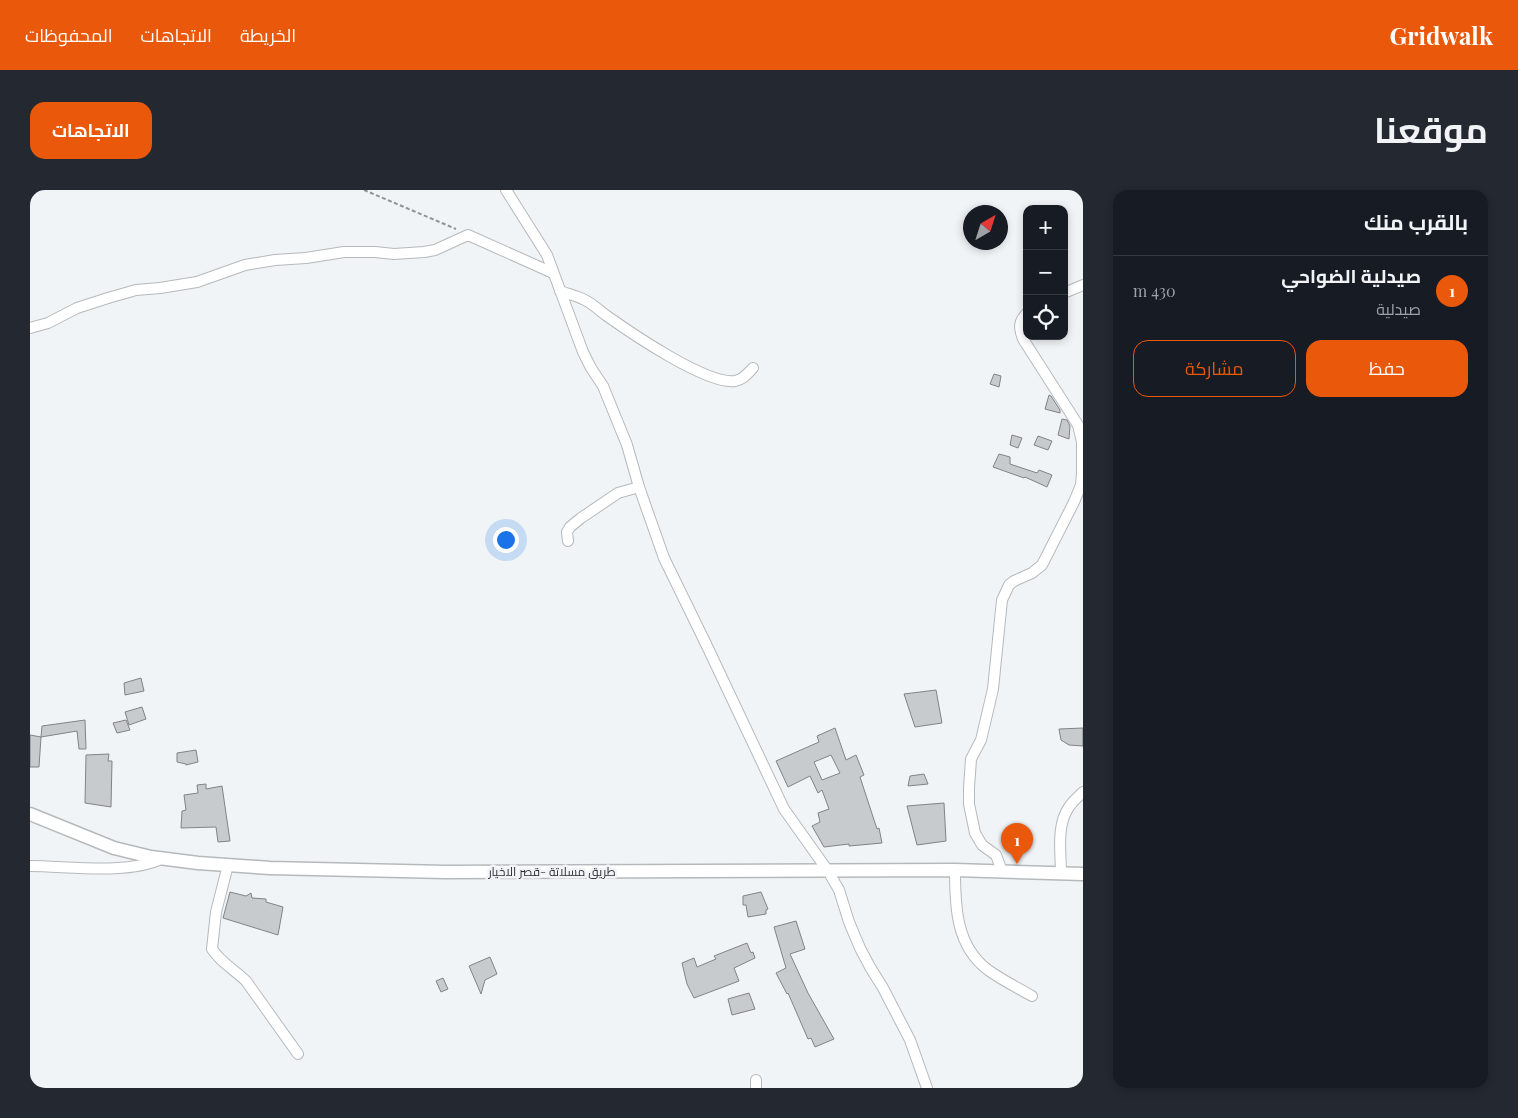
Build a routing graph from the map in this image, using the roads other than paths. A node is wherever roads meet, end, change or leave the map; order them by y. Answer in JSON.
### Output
{"nodes":[{"id":1,"x":506,"y":190,"type":"edge"},
{"id":2,"x":553,"y":273,"type":"junction"},
{"id":3,"x":1083,"y":285,"type":"edge"},
{"id":4,"x":1068,"y":291,"type":"edge"},
{"id":5,"x":560,"y":292,"type":"junction"},
{"id":6,"x":1023,"y":317,"type":"edge"},
{"id":7,"x":30,"y":328,"type":"edge"},
{"id":8,"x":1023,"y":339,"type":"edge"},
{"id":9,"x":1024,"y":340,"type":"edge"},
{"id":10,"x":753,"y":368,"type":"dead end"},
{"id":11,"x":1082,"y":442,"type":"edge"},
{"id":12,"x":1083,"y":474,"type":"edge"},
{"id":13,"x":638,"y":486,"type":"junction"},
{"id":14,"x":568,"y":541,"type":"dead end"},
{"id":15,"x":1083,"y":792,"type":"edge"},
{"id":16,"x":30,"y":814,"type":"edge"},
{"id":17,"x":161,"y":858,"type":"junction"},
{"id":18,"x":228,"y":865,"type":"junction"},
{"id":19,"x":30,"y":866,"type":"edge"},
{"id":20,"x":955,"y":870,"type":"junction"},
{"id":21,"x":828,"y":871,"type":"junction"},
{"id":22,"x":1002,"y":871,"type":"junction"},
{"id":23,"x":1061,"y":874,"type":"junction"},
{"id":24,"x":1083,"y":874,"type":"edge"},
{"id":25,"x":1032,"y":996,"type":"dead end"},
{"id":26,"x":298,"y":1054,"type":"dead end"},
{"id":27,"x":927,"y":1088,"type":"edge"}],
"edges":[{"from":1,"to":2,"type":"street"},
{"from":2,"to":5,"type":"street"},
{"from":2,"to":7,"type":"street"},
{"from":3,"to":4,"type":"street"},
{"from":5,"to":10,"type":"street"},
{"from":5,"to":13,"type":"street"},
{"from":6,"to":8,"type":"street"},
{"from":9,"to":11,"type":"street"},
{"from":11,"to":12,"type":"street"},
{"from":12,"to":22,"type":"street"},
{"from":13,"to":14,"type":"street"},
{"from":13,"to":21,"type":"street"},
{"from":15,"to":23,"type":"street"},
{"from":16,"to":17,"type":"main road","name":"طريق مسلاتة -قصر الاخيار"},
{"from":17,"to":18,"type":"main road","name":"طريق مسلاتة -قصر الاخيار"},
{"from":17,"to":19,"type":"street"},
{"from":18,"to":21,"type":"main road","name":"طريق مسلاتة -قصر الاخيار"},
{"from":18,"to":26,"type":"street"},
{"from":20,"to":21,"type":"main road","name":"طريق مسلاتة -قصر الاخيار"},
{"from":20,"to":22,"type":"main road","name":"طريق مسلاتة -قصر الاخيار"},
{"from":20,"to":25,"type":"street"},
{"from":21,"to":27,"type":"street"},
{"from":22,"to":23,"type":"main road","name":"طريق مسلاتة -قصر الاخيار"},
{"from":23,"to":24,"type":"main road","name":"طريق مسلاتة -قصر الاخيار"}]}
